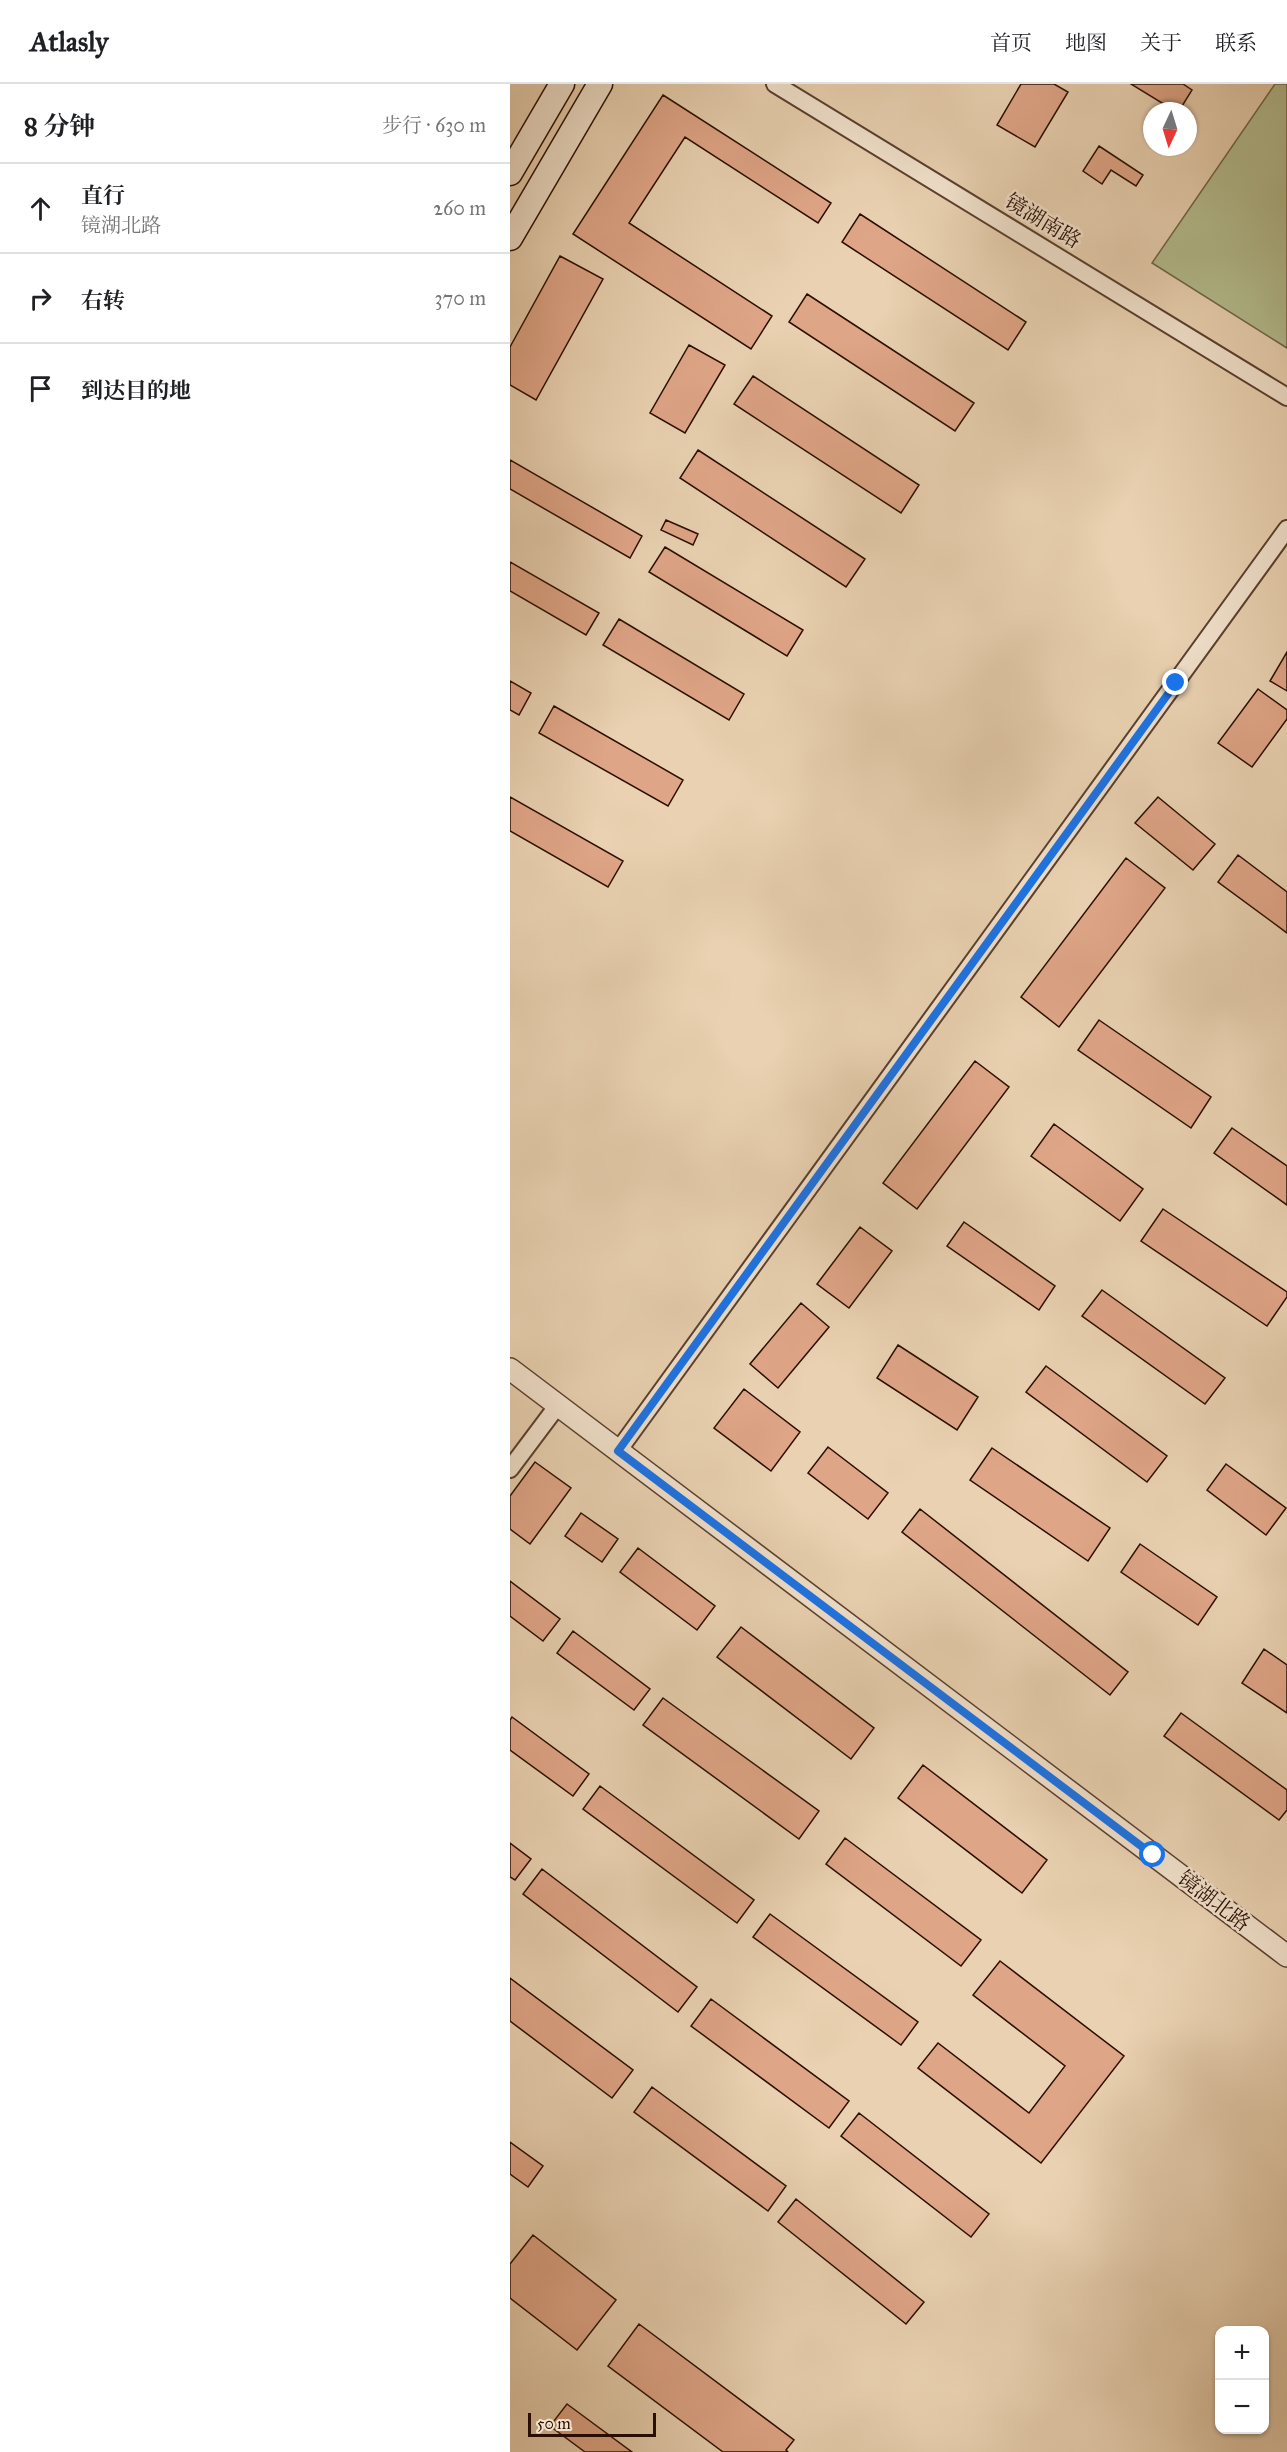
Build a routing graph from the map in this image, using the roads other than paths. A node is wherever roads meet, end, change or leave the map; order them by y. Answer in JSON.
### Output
{"nodes":[{"id":1,"x":562,"y":84,"type":"edge"},
{"id":2,"x":775,"y":84,"type":"edge"},
{"id":3,"x":597,"y":85,"type":"edge"},
{"id":4,"x":510,"y":173,"type":"edge"},
{"id":5,"x":510,"y":238,"type":"edge"},
{"id":6,"x":1287,"y":397,"type":"edge"},
{"id":7,"x":1287,"y":529,"type":"edge"},
{"id":8,"x":510,"y":1369,"type":"edge"},
{"id":9,"x":558,"y":1405,"type":"junction"},
{"id":10,"x":618,"y":1451,"type":"junction"},
{"id":11,"x":510,"y":1470,"type":"edge"},
{"id":12,"x":1287,"y":1956,"type":"edge"}],
"edges":[{"from":1,"to":4,"type":"main road"},
{"from":2,"to":6,"type":"street","name":"镜湖南路"},
{"from":3,"to":5,"type":"main road"},
{"from":7,"to":10,"type":"street"},
{"from":8,"to":9,"type":"street","name":"镜湖北路"},
{"from":9,"to":10,"type":"street","name":"镜湖北路"},
{"from":9,"to":11,"type":"street"},
{"from":10,"to":12,"type":"street","name":"镜湖北路"}]}
